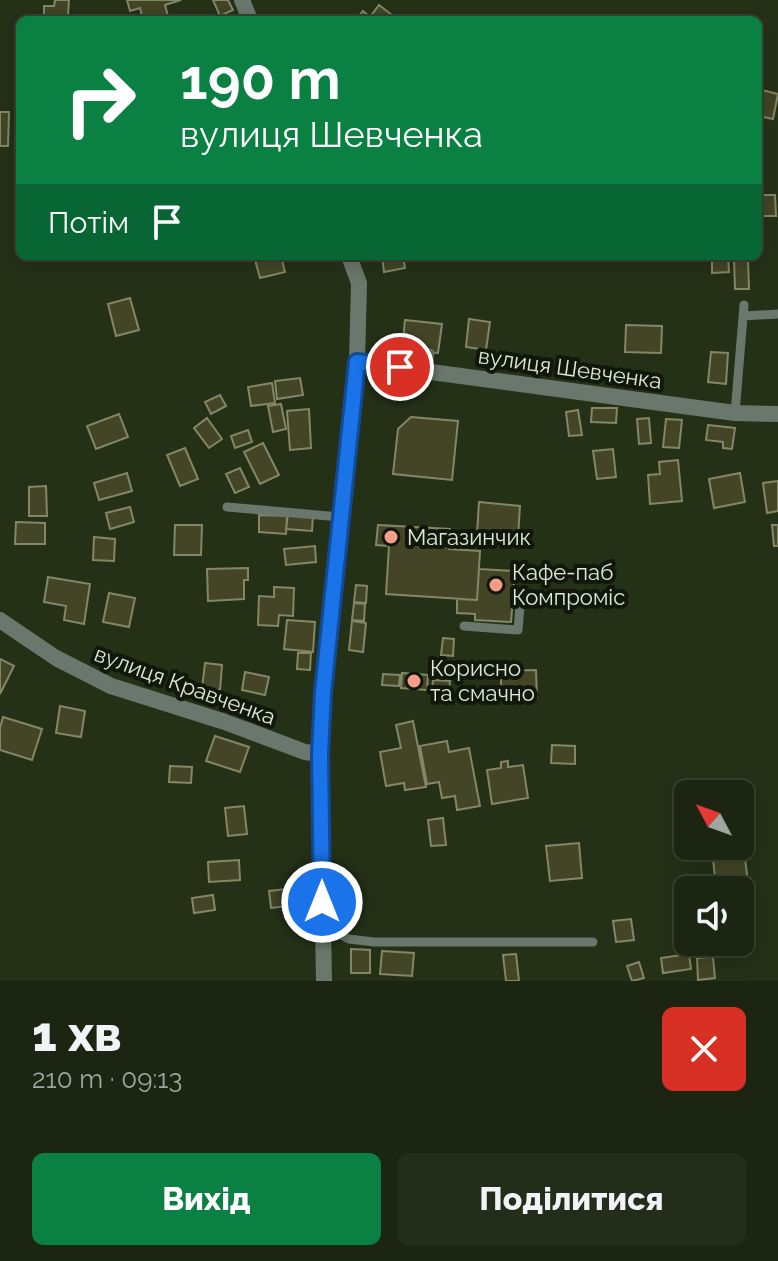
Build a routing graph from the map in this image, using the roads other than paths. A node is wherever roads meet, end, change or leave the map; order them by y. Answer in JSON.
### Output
{"nodes":[{"id":1,"x":350,"y":260,"type":"edge"},
{"id":2,"x":778,"y":314,"type":"edge"},
{"id":3,"x":430,"y":353,"type":"dead end"},
{"id":4,"x":357,"y":362,"type":"junction"},
{"id":5,"x":427,"y":371,"type":"junction"},
{"id":6,"x":735,"y":413,"type":"junction"},
{"id":7,"x":778,"y":414,"type":"edge"},
{"id":8,"x":227,"y":507,"type":"dead end"},
{"id":9,"x":340,"y":517,"type":"junction"},
{"id":10,"x":521,"y":594,"type":"dead end"},
{"id":11,"x":0,"y":620,"type":"edge"},
{"id":12,"x":464,"y":626,"type":"dead end"},
{"id":13,"x":320,"y":754,"type":"junction"},
{"id":14,"x":322,"y":925,"type":"junction"},
{"id":15,"x":593,"y":942,"type":"dead end"},
{"id":16,"x":324,"y":981,"type":"edge"}],
"edges":[{"from":1,"to":4,"type":"street"},
{"from":2,"to":6,"type":"lane"},
{"from":3,"to":5,"type":"lane"},
{"from":4,"to":5,"type":"street","name":"вулиця Шевченка"},
{"from":4,"to":9,"type":"street"},
{"from":5,"to":6,"type":"street","name":"вулиця Шевченка"},
{"from":6,"to":7,"type":"street","name":"вулиця Шевченка"},
{"from":8,"to":9,"type":"lane"},
{"from":9,"to":13,"type":"street"},
{"from":10,"to":12,"type":"lane"},
{"from":11,"to":13,"type":"street","name":"вулиця Кравченка"},
{"from":13,"to":14,"type":"street"},
{"from":14,"to":15,"type":"lane"},
{"from":14,"to":16,"type":"street"}]}
